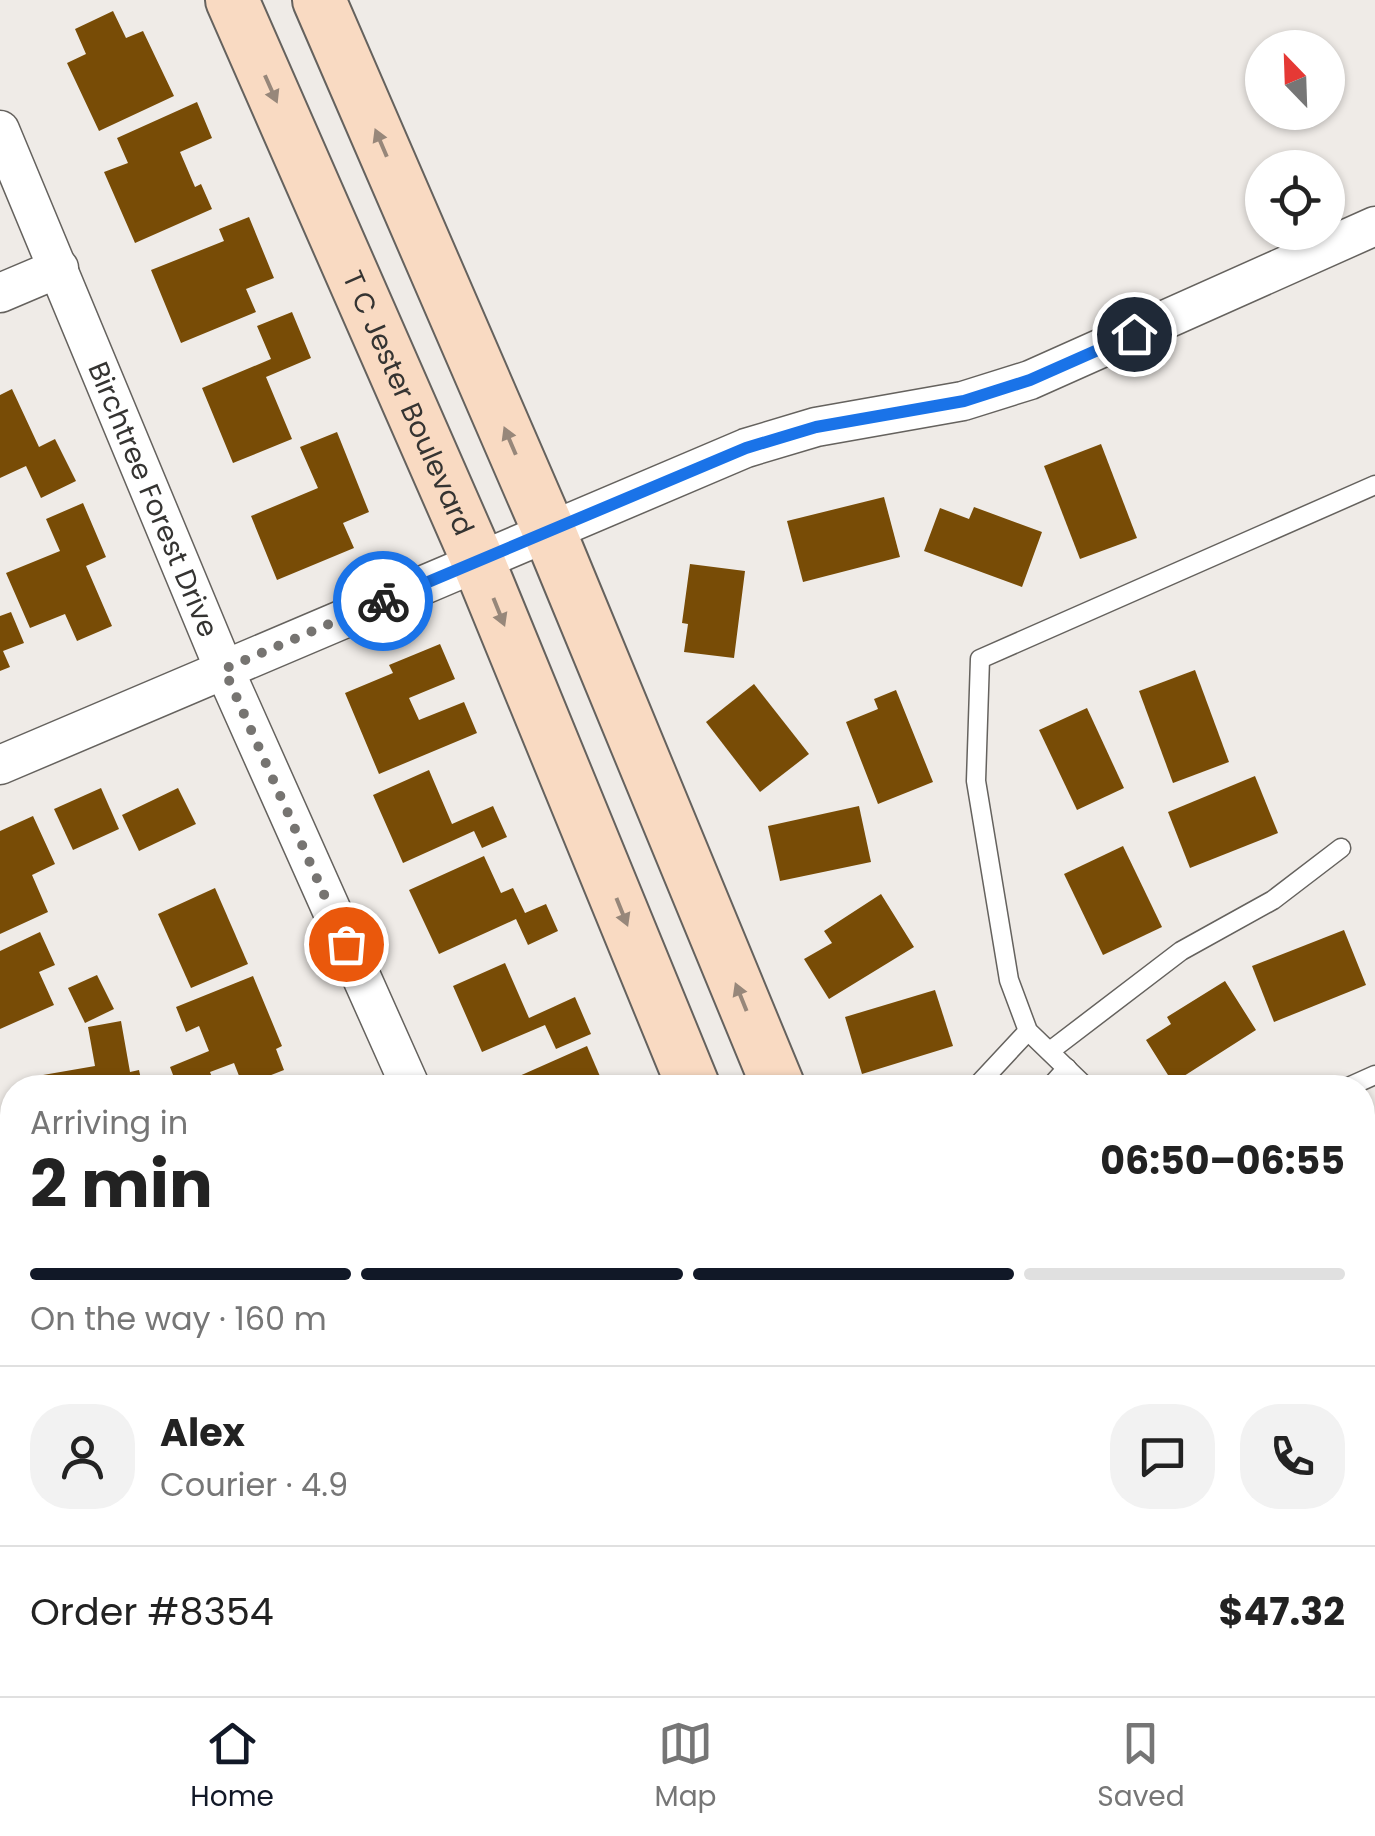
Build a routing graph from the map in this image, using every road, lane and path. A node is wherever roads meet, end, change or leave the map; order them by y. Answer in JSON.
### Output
{"nodes":[{"id":1,"x":319,"y":0,"type":"edge"},
{"id":2,"x":242,"y":3,"type":"edge"},
{"id":3,"x":0,"y":130,"type":"edge"},
{"id":4,"x":1375,"y":226,"type":"edge"},
{"id":5,"x":59,"y":268,"type":"junction"},
{"id":6,"x":0,"y":293,"type":"edge"},
{"id":7,"x":1375,"y":485,"type":"edge"},
{"id":8,"x":549,"y":531,"type":"junction"},
{"id":9,"x":478,"y":561,"type":"junction"},
{"id":10,"x":224,"y":669,"type":"junction"},
{"id":11,"x":0,"y":765,"type":"edge"},
{"id":12,"x":1341,"y":848,"type":"dead end"},
{"id":13,"x":1028,"y":1031,"type":"junction"},
{"id":14,"x":1050,"y":1051,"type":"junction"},
{"id":15,"x":1067,"y":1068,"type":"junction"},
{"id":16,"x":405,"y":1075,"type":"edge"},
{"id":17,"x":689,"y":1075,"type":"edge"},
{"id":18,"x":774,"y":1075,"type":"edge"},
{"id":19,"x":988,"y":1075,"type":"edge"},
{"id":20,"x":1061,"y":1075,"type":"edge"},
{"id":21,"x":1074,"y":1075,"type":"edge"}],
"edges":[{"from":8,"to":1,"type":"main road","one_way":true},
{"from":2,"to":9,"type":"main road","name":"T C Jester Boulevard","one_way":true},
{"from":3,"to":5,"type":"street","name":"Birchtree Forest Drive"},
{"from":4,"to":8,"type":"street"},
{"from":5,"to":6,"type":"street"},
{"from":5,"to":10,"type":"street","name":"Birchtree Forest Drive"},
{"from":7,"to":13,"type":"lane"},
{"from":8,"to":9,"type":"street"},
{"from":18,"to":8,"type":"main road","one_way":true},
{"from":9,"to":10,"type":"street"},
{"from":9,"to":17,"type":"main road","name":"T C Jester Boulevard","one_way":true},
{"from":10,"to":11,"type":"street"},
{"from":10,"to":16,"type":"street","name":"Birchtree Forest Drive"},
{"from":12,"to":14,"type":"lane"},
{"from":13,"to":14,"type":"lane"},
{"from":13,"to":19,"type":"lane"},
{"from":14,"to":15,"type":"lane"},
{"from":15,"to":20,"type":"lane"},
{"from":15,"to":21,"type":"lane"}]}
